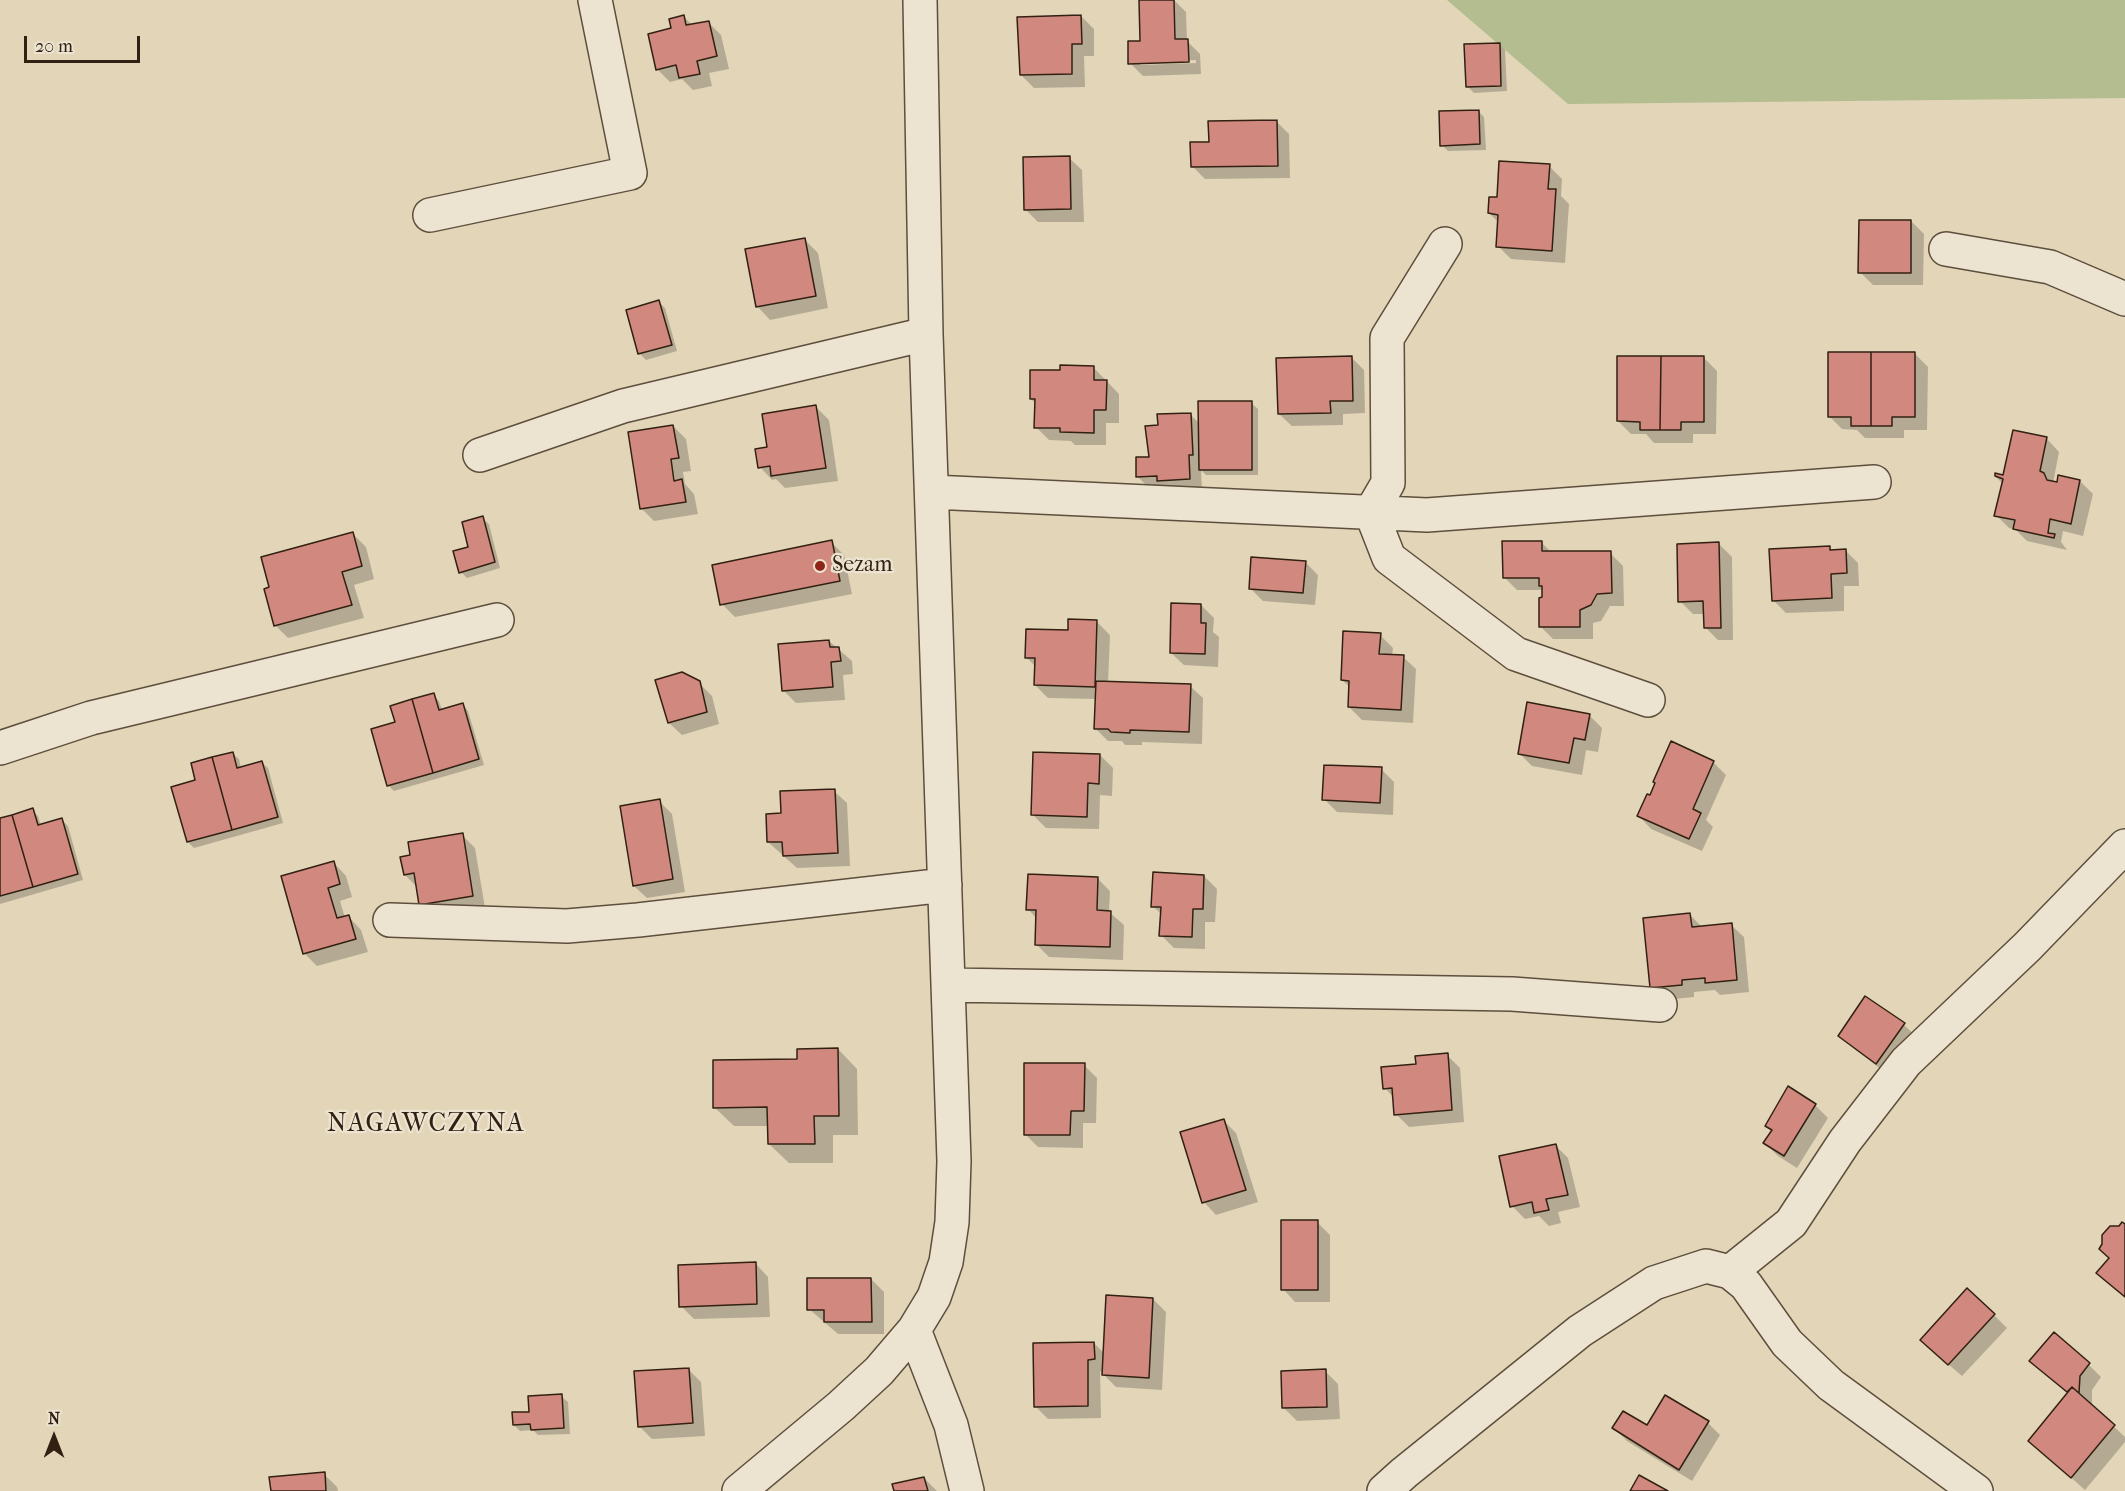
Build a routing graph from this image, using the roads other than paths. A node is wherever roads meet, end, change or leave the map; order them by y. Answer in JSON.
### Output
{"nodes":[{"id":1,"x":595,"y":0,"type":"edge"},
{"id":2,"x":921,"y":0,"type":"edge"},
{"id":3,"x":430,"y":215,"type":"dead end"},
{"id":4,"x":1445,"y":244,"type":"dead end"},
{"id":5,"x":1946,"y":249,"type":"dead end"},
{"id":6,"x":2125,"y":299,"type":"edge"},
{"id":7,"x":926,"y":334,"type":"junction"},
{"id":8,"x":480,"y":455,"type":"dead end"},
{"id":9,"x":1874,"y":483,"type":"dead end"},
{"id":10,"x":932,"y":492,"type":"junction"},
{"id":11,"x":1371,"y":512,"type":"junction"},
{"id":12,"x":497,"y":620,"type":"dead end"},
{"id":13,"x":1648,"y":700,"type":"dead end"},
{"id":14,"x":0,"y":748,"type":"edge"},
{"id":15,"x":2125,"y":846,"type":"edge"},
{"id":16,"x":945,"y":885,"type":"junction"},
{"id":17,"x":390,"y":920,"type":"dead end"},
{"id":18,"x":948,"y":985,"type":"junction"},
{"id":19,"x":1660,"y":1005,"type":"dead end"},
{"id":20,"x":1730,"y":1272,"type":"junction"},
{"id":21,"x":914,"y":1330,"type":"junction"},
{"id":22,"x":739,"y":1491,"type":"edge"},
{"id":23,"x":967,"y":1491,"type":"edge"},
{"id":24,"x":1384,"y":1491,"type":"edge"},
{"id":25,"x":1976,"y":1491,"type":"edge"}],
"edges":[{"from":1,"to":3,"type":"street"},
{"from":2,"to":7,"type":"street"},
{"from":4,"to":11,"type":"street"},
{"from":5,"to":6,"type":"street"},
{"from":7,"to":8,"type":"street"},
{"from":7,"to":10,"type":"street"},
{"from":9,"to":11,"type":"street"},
{"from":10,"to":11,"type":"street"},
{"from":10,"to":16,"type":"street"},
{"from":11,"to":13,"type":"street"},
{"from":12,"to":14,"type":"street"},
{"from":15,"to":20,"type":"street"},
{"from":16,"to":17,"type":"street"},
{"from":16,"to":18,"type":"street"},
{"from":18,"to":19,"type":"street"},
{"from":18,"to":21,"type":"street"},
{"from":20,"to":24,"type":"street"},
{"from":20,"to":25,"type":"street"},
{"from":21,"to":22,"type":"street"},
{"from":21,"to":23,"type":"street"}]}
